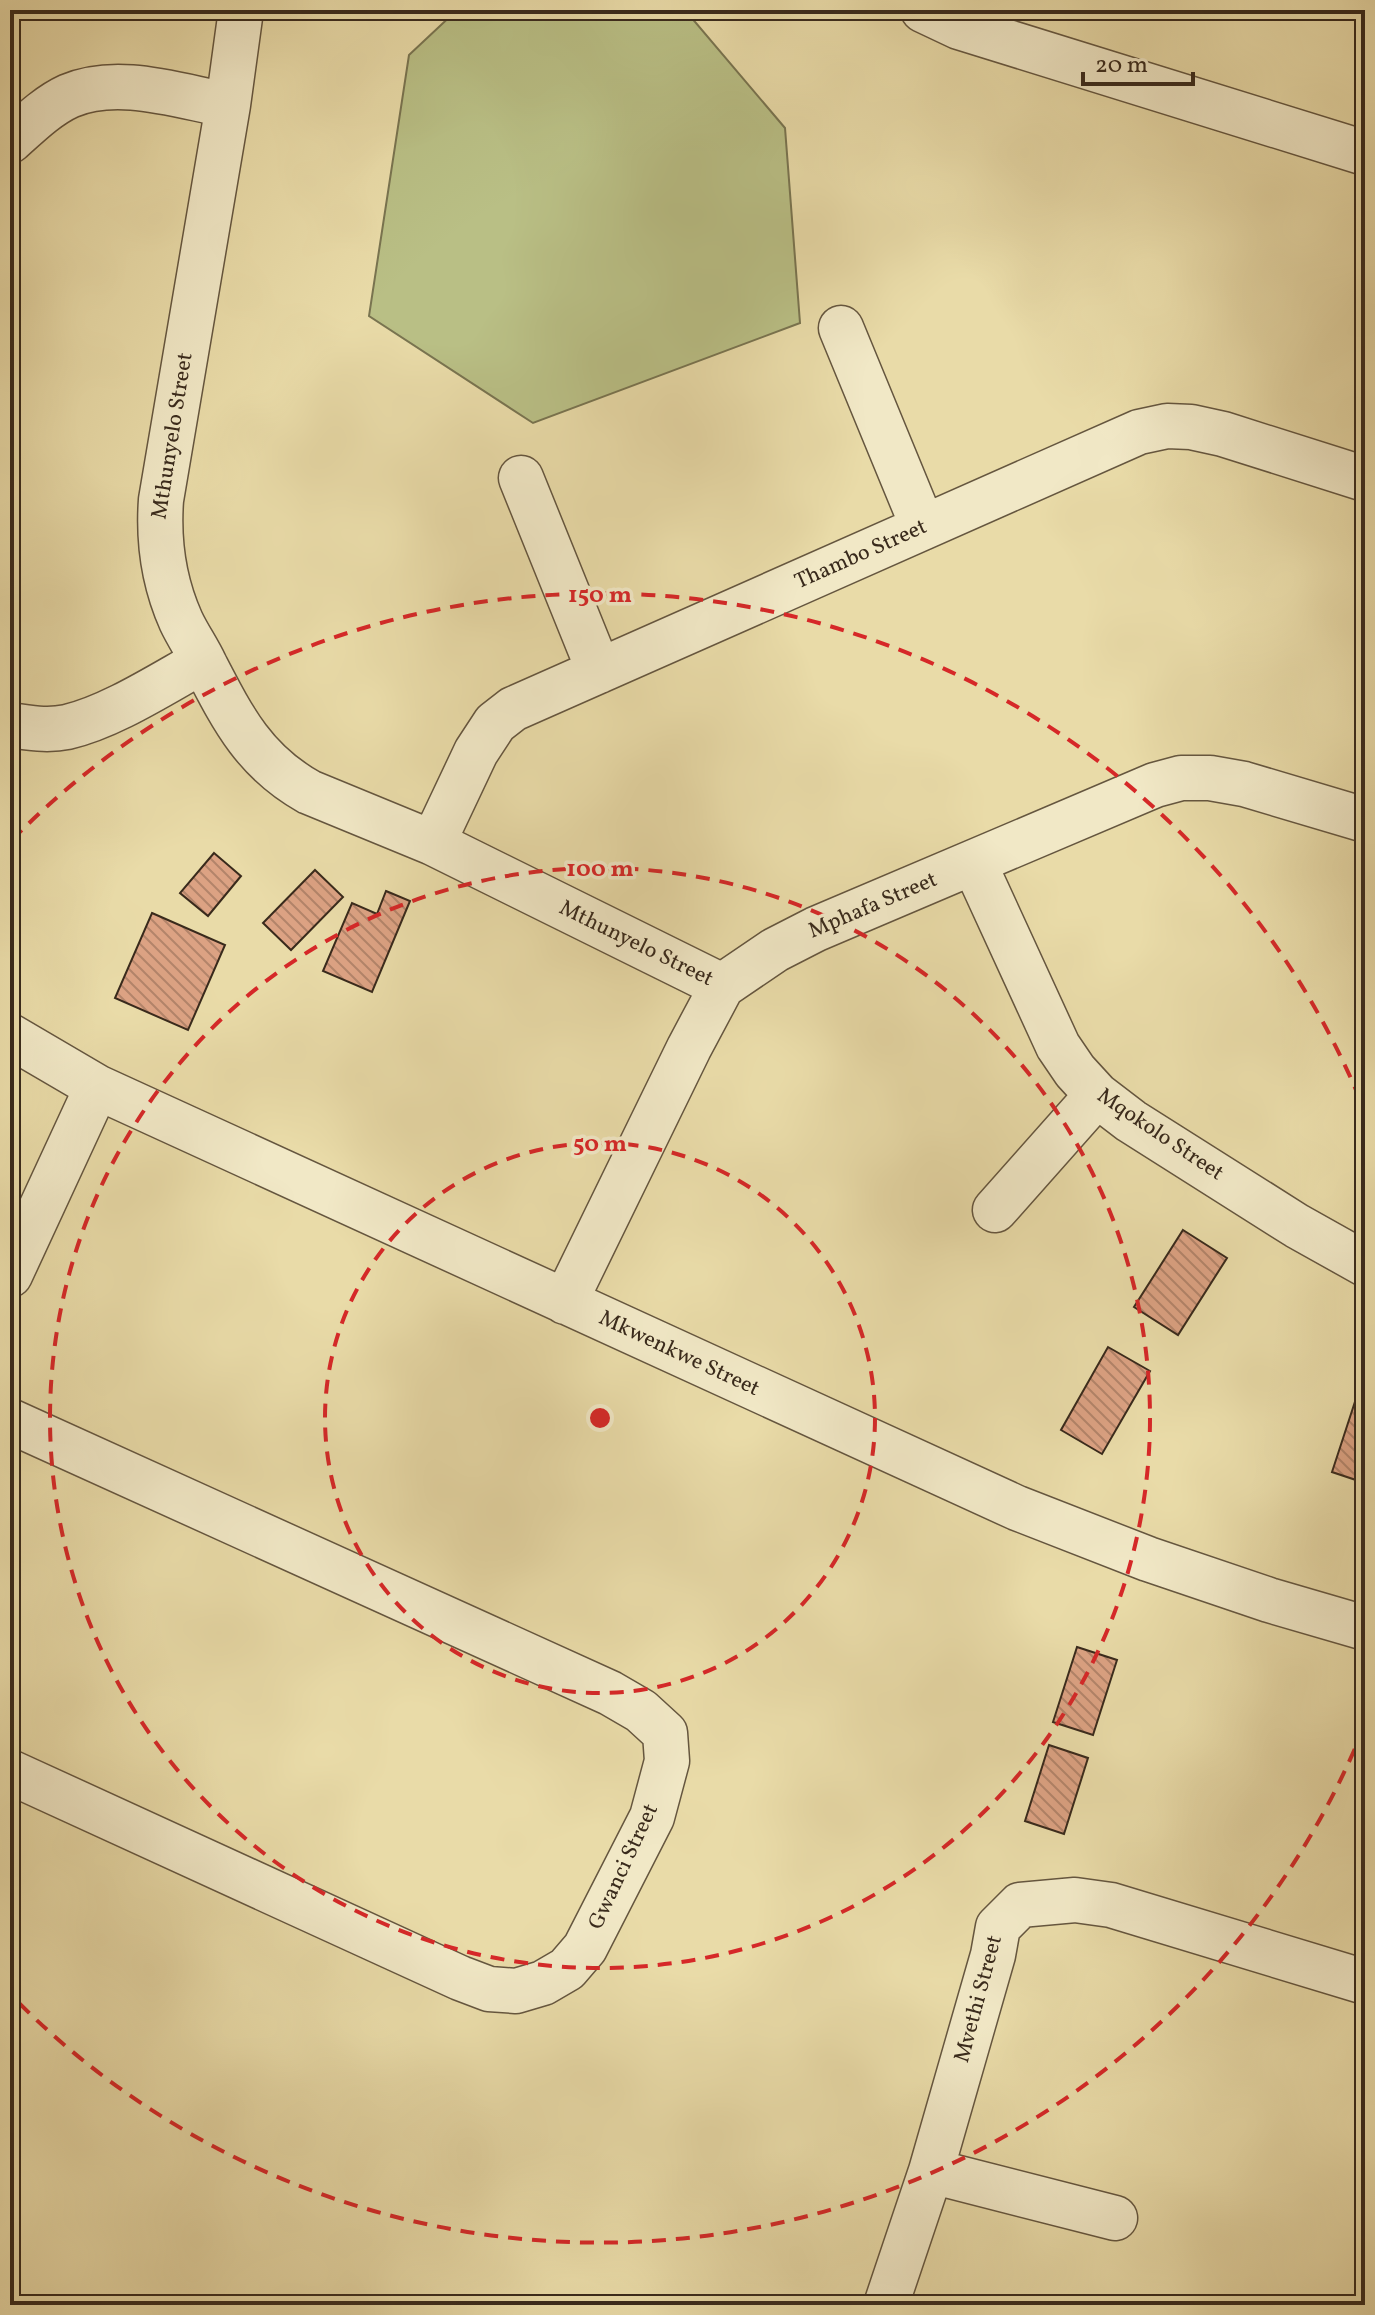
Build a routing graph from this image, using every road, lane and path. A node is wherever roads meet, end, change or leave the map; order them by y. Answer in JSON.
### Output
{"nodes":[{"id":1,"x":241,"y":10,"type":"edge"},
{"id":2,"x":923,"y":10,"type":"edge"},
{"id":3,"x":228,"y":105,"type":"junction"},
{"id":4,"x":10,"y":141,"type":"edge"},
{"id":5,"x":1365,"y":153,"type":"edge"},
{"id":6,"x":841,"y":328,"type":"dead end"},
{"id":7,"x":521,"y":478,"type":"dead end"},
{"id":8,"x":1365,"y":479,"type":"edge"},
{"id":9,"x":923,"y":527,"type":"junction"},
{"id":10,"x":203,"y":661,"type":"junction"},
{"id":11,"x":599,"y":671,"type":"junction"},
{"id":12,"x":10,"y":725,"type":"edge"},
{"id":13,"x":1365,"y":820,"type":"edge"},
{"id":14,"x":433,"y":843,"type":"junction"},
{"id":15,"x":974,"y":863,"type":"junction"},
{"id":16,"x":722,"y":986,"type":"junction"},
{"id":17,"x":10,"y":1036,"type":"edge"},
{"id":18,"x":97,"y":1087,"type":"junction"},
{"id":19,"x":1097,"y":1095,"type":"junction"},
{"id":20,"x":995,"y":1210,"type":"dead end"},
{"id":21,"x":1365,"y":1264,"type":"edge"},
{"id":22,"x":10,"y":1275,"type":"edge"},
{"id":23,"x":565,"y":1302,"type":"junction"},
{"id":24,"x":10,"y":1421,"type":"edge"},
{"id":25,"x":1365,"y":1628,"type":"edge"},
{"id":26,"x":10,"y":1772,"type":"edge"},
{"id":27,"x":1365,"y":1982,"type":"edge"},
{"id":28,"x":931,"y":2171,"type":"junction"},
{"id":29,"x":1115,"y":2218,"type":"dead end"},
{"id":30,"x":886,"y":2305,"type":"edge"}],
"edges":[{"from":1,"to":3,"type":"street","name":"Mthunyelo Street"},
{"from":2,"to":5,"type":"street"},
{"from":3,"to":4,"type":"street"},
{"from":3,"to":10,"type":"street","name":"Mthunyelo Street"},
{"from":6,"to":9,"type":"street"},
{"from":7,"to":11,"type":"street"},
{"from":8,"to":9,"type":"street","name":"Thambo Street"},
{"from":9,"to":11,"type":"street","name":"Thambo Street"},
{"from":10,"to":12,"type":"street"},
{"from":10,"to":14,"type":"street","name":"Mthunyelo Street"},
{"from":11,"to":14,"type":"street","name":"Thambo Street"},
{"from":13,"to":15,"type":"street","name":"Mphafa Street"},
{"from":14,"to":16,"type":"street","name":"Mthunyelo Street"},
{"from":15,"to":16,"type":"street","name":"Mphafa Street"},
{"from":15,"to":19,"type":"street","name":"Mqokolo Street"},
{"from":16,"to":23,"type":"street","name":"Mphafa Street"},
{"from":17,"to":18,"type":"street","name":"Mkwenkwe Street"},
{"from":18,"to":22,"type":"street"},
{"from":18,"to":23,"type":"street","name":"Mkwenkwe Street"},
{"from":19,"to":20,"type":"street"},
{"from":19,"to":21,"type":"street","name":"Mqokolo Street"},
{"from":23,"to":25,"type":"street","name":"Mkwenkwe Street"},
{"from":24,"to":26,"type":"street","name":"Gwanci Street"},
{"from":27,"to":28,"type":"street","name":"Mvethi Street"},
{"from":28,"to":29,"type":"street"},
{"from":28,"to":30,"type":"street","name":"Mvethi Street"}]}
